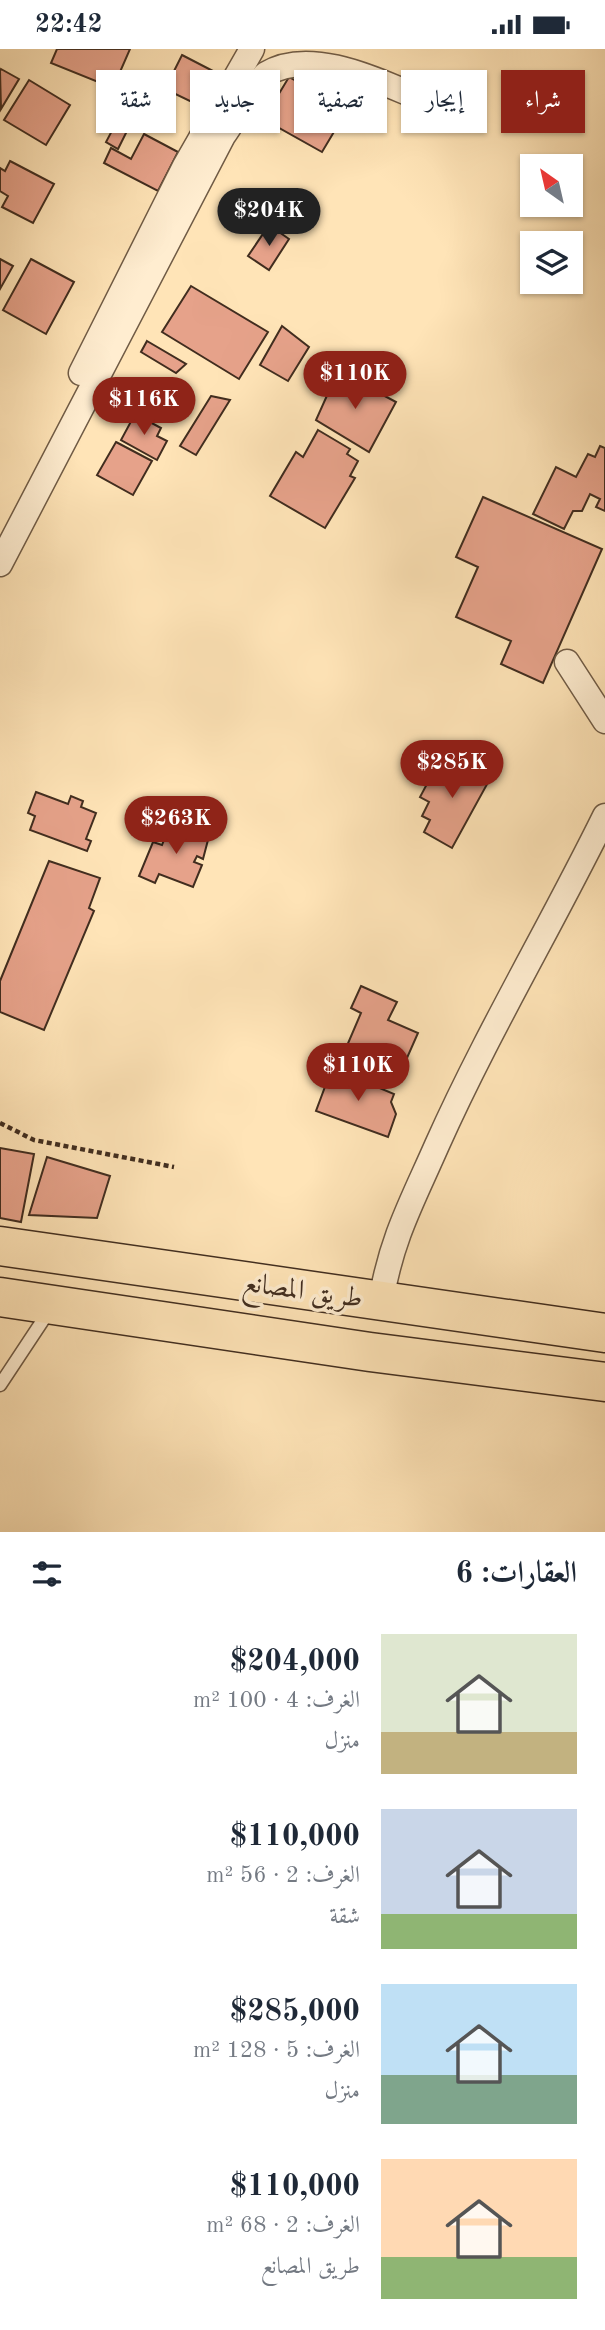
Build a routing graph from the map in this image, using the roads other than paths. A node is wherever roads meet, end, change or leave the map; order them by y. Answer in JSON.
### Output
{"nodes":[{"id":1,"x":252,"y":49,"type":"edge"},
{"id":2,"x":401,"y":90,"type":"edge"},
{"id":3,"x":0,"y":534,"type":"edge"},
{"id":4,"x":0,"y":564,"type":"edge"},
{"id":5,"x":567,"y":662,"type":"dead end"},
{"id":6,"x":605,"y":721,"type":"edge"},
{"id":7,"x":605,"y":816,"type":"edge"},
{"id":8,"x":0,"y":1246,"type":"edge"},
{"id":9,"x":0,"y":1297,"type":"edge"},
{"id":10,"x":381,"y":1300,"type":"junction"},
{"id":11,"x":53,"y":1305,"type":"junction"},
{"id":12,"x":605,"y":1333,"type":"edge"},
{"id":13,"x":605,"y":1382,"type":"edge"},
{"id":14,"x":0,"y":1385,"type":"edge"}],
"edges":[{"from":1,"to":3,"type":"street"},
{"from":2,"to":4,"type":"street"},
{"from":5,"to":6,"type":"street"},
{"from":7,"to":10,"type":"street"},
{"from":8,"to":10,"type":"main road","name":"طريق المصانع"},
{"from":9,"to":11,"type":"main road","name":"طريق المصانع"},
{"from":10,"to":12,"type":"main road","name":"طريق المصانع"},
{"from":11,"to":13,"type":"main road","name":"طريق المصانع"},
{"from":11,"to":14,"type":"lane"}]}
